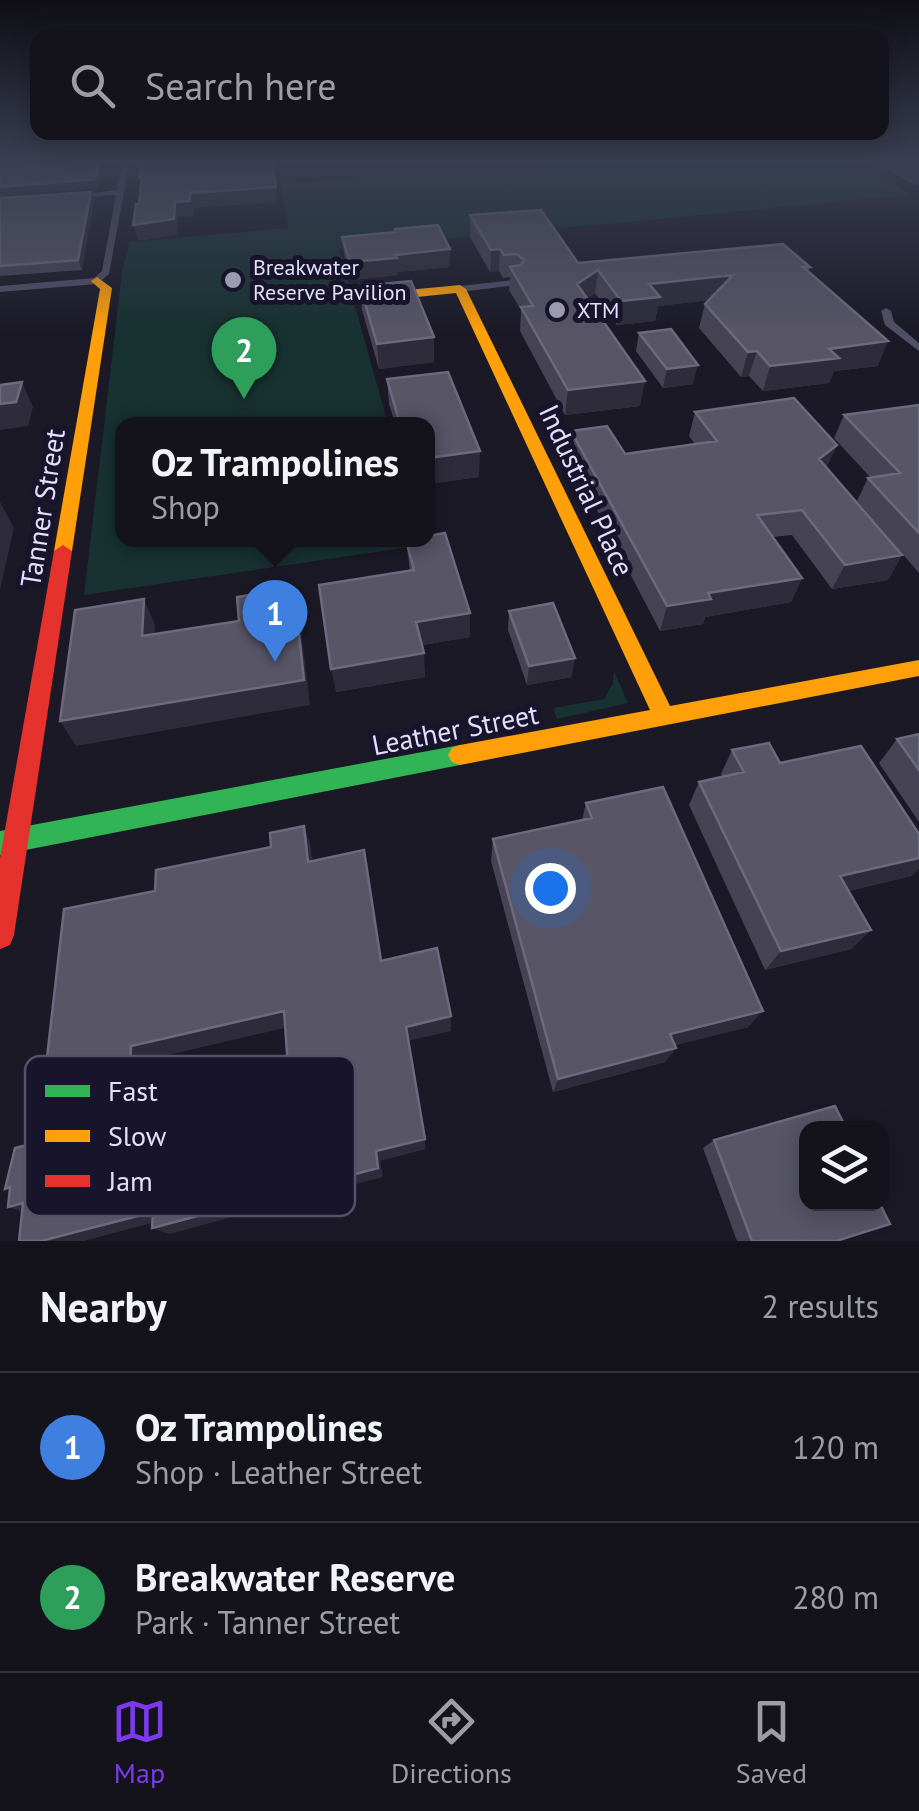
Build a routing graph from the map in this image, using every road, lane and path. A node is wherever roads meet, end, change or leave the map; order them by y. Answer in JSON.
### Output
{"nodes":[{"id":1,"x":117,"y":217,"type":"edge"},
{"id":2,"x":97,"y":280,"type":"junction"},
{"id":3,"x":514,"y":283,"type":"edge"},
{"id":4,"x":0,"y":288,"type":"edge"},
{"id":5,"x":460,"y":288,"type":"junction"},
{"id":6,"x":396,"y":295,"type":"edge"},
{"id":7,"x":886,"y":311,"type":"dead end"},
{"id":8,"x":919,"y":348,"type":"edge"},
{"id":9,"x":919,"y":668,"type":"edge"},
{"id":10,"x":664,"y":716,"type":"junction"},
{"id":11,"x":8,"y":841,"type":"edge"},
{"id":12,"x":0,"y":935,"type":"edge"}],
"edges":[{"from":1,"to":2,"type":"street","name":"Tanner Street"},
{"from":2,"to":4,"type":"street"},
{"from":2,"to":11,"type":"street","name":"Tanner Street"},
{"from":3,"to":5,"type":"street"},
{"from":5,"to":6,"type":"street"},
{"from":5,"to":10,"type":"street","name":"Industrial Place"},
{"from":7,"to":8,"type":"street"},
{"from":9,"to":10,"type":"street","name":"Leather Street"},
{"from":10,"to":11,"type":"street","name":"Leather Street"},
{"from":11,"to":12,"type":"street","name":"Tanner Street"}]}
